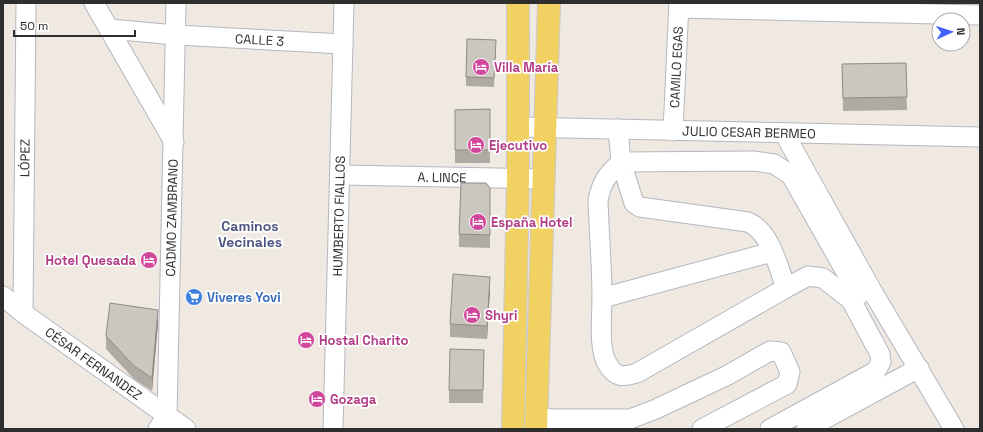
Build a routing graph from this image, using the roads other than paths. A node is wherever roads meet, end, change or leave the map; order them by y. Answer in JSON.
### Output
{"nodes":[{"id":1,"x":26,"y":3,"type":"edge"},
{"id":2,"x":94,"y":3,"type":"edge"},
{"id":3,"x":176,"y":3,"type":"edge"},
{"id":4,"x":344,"y":3,"type":"edge"},
{"id":5,"x":518,"y":3,"type":"edge"},
{"id":6,"x":548,"y":3,"type":"edge"},
{"id":7,"x":679,"y":6,"type":"edge"},
{"id":8,"x":980,"y":14,"type":"edge"},
{"id":9,"x":109,"y":29,"type":"junction"},
{"id":10,"x":176,"y":35,"type":"junction"},
{"id":11,"x":343,"y":44,"type":"junction"},
{"id":12,"x":518,"y":127,"type":"junction"},
{"id":13,"x":546,"y":128,"type":"junction"},
{"id":14,"x":618,"y":129,"type":"junction"},
{"id":15,"x":673,"y":131,"type":"junction"},
{"id":16,"x":784,"y":133,"type":"junction"},
{"id":17,"x":980,"y":137,"type":"edge"},
{"id":18,"x":174,"y":142,"type":"junction"},
{"id":19,"x":621,"y":162,"type":"junction"},
{"id":20,"x":341,"y":175,"type":"junction"},
{"id":21,"x":518,"y":178,"type":"junction"},
{"id":22,"x":544,"y":179,"type":"junction"},
{"id":23,"x":772,"y":252,"type":"junction"},
{"id":24,"x":786,"y":288,"type":"junction"},
{"id":25,"x":860,"y":295,"type":"junction"},
{"id":26,"x":3,"y":296,"type":"edge"},
{"id":27,"x":602,"y":298,"type":"junction"},
{"id":28,"x":23,"y":313,"type":"junction"},
{"id":29,"x":919,"y":368,"type":"junction"},
{"id":30,"x":162,"y":422,"type":"edge"},
{"id":31,"x":536,"y":423,"type":"edge"},
{"id":32,"x":186,"y":429,"type":"edge"},
{"id":33,"x":333,"y":429,"type":"edge"},
{"id":34,"x":513,"y":429,"type":"edge"},
{"id":35,"x":702,"y":429,"type":"edge"},
{"id":36,"x":770,"y":429,"type":"edge"},
{"id":37,"x":806,"y":429,"type":"edge"},
{"id":38,"x":954,"y":429,"type":"edge"}],
"edges":[{"from":1,"to":28,"type":"street","name":"LÓPEZ"},
{"from":2,"to":9,"type":"street"},
{"from":3,"to":10,"type":"street","name":"CADMO ZAMBRANO"},
{"from":4,"to":11,"type":"street","name":"HUMBERTO FIALLOS"},
{"from":5,"to":12,"type":"main road"},
{"from":6,"to":13,"type":"main road"},
{"from":7,"to":8,"type":"street"},
{"from":7,"to":15,"type":"street","name":"CAMILO EGAS"},
{"from":9,"to":10,"type":"street","name":"CALLE 3"},
{"from":9,"to":18,"type":"street"},
{"from":10,"to":11,"type":"street","name":"CALLE 3"},
{"from":10,"to":18,"type":"street","name":"CADMO ZAMBRANO"},
{"from":11,"to":20,"type":"street","name":"HUMBERTO FIALLOS"},
{"from":12,"to":13,"type":"street","name":"JULIO CESAR BERMEO"},
{"from":12,"to":21,"type":"main road"},
{"from":13,"to":14,"type":"street","name":"JULIO CESAR BERMEO"},
{"from":13,"to":22,"type":"main road"},
{"from":14,"to":15,"type":"street","name":"JULIO CESAR BERMEO"},
{"from":14,"to":19,"type":"street"},
{"from":15,"to":16,"type":"street","name":"JULIO CESAR BERMEO"},
{"from":16,"to":17,"type":"street","name":"JULIO CESAR BERMEO"},
{"from":16,"to":25,"type":"street"},
{"from":18,"to":30,"type":"street","name":"CADMO ZAMBRANO"},
{"from":19,"to":23,"type":"street"},
{"from":19,"to":25,"type":"street"},
{"from":19,"to":27,"type":"street"},
{"from":20,"to":21,"type":"street","name":"A. LINCE"},
{"from":20,"to":33,"type":"street","name":"HUMBERTO FIALLOS"},
{"from":21,"to":22,"type":"street","name":"A. LINCE"},
{"from":21,"to":34,"type":"main road"},
{"from":22,"to":31,"type":"main road"},
{"from":23,"to":24,"type":"street"},
{"from":23,"to":27,"type":"street"},
{"from":24,"to":25,"type":"street"},
{"from":24,"to":27,"type":"street"},
{"from":25,"to":29,"type":"street"},
{"from":25,"to":36,"type":"street"},
{"from":26,"to":28,"type":"street","name":"CÉSAR FERNANDEZ"},
{"from":28,"to":30,"type":"street","name":"CÉSAR FERNANDEZ"},
{"from":29,"to":37,"type":"street"},
{"from":29,"to":38,"type":"street"},
{"from":30,"to":32,"type":"street","name":"CÉSAR FERNANDEZ"},
{"from":31,"to":35,"type":"street"}]}
